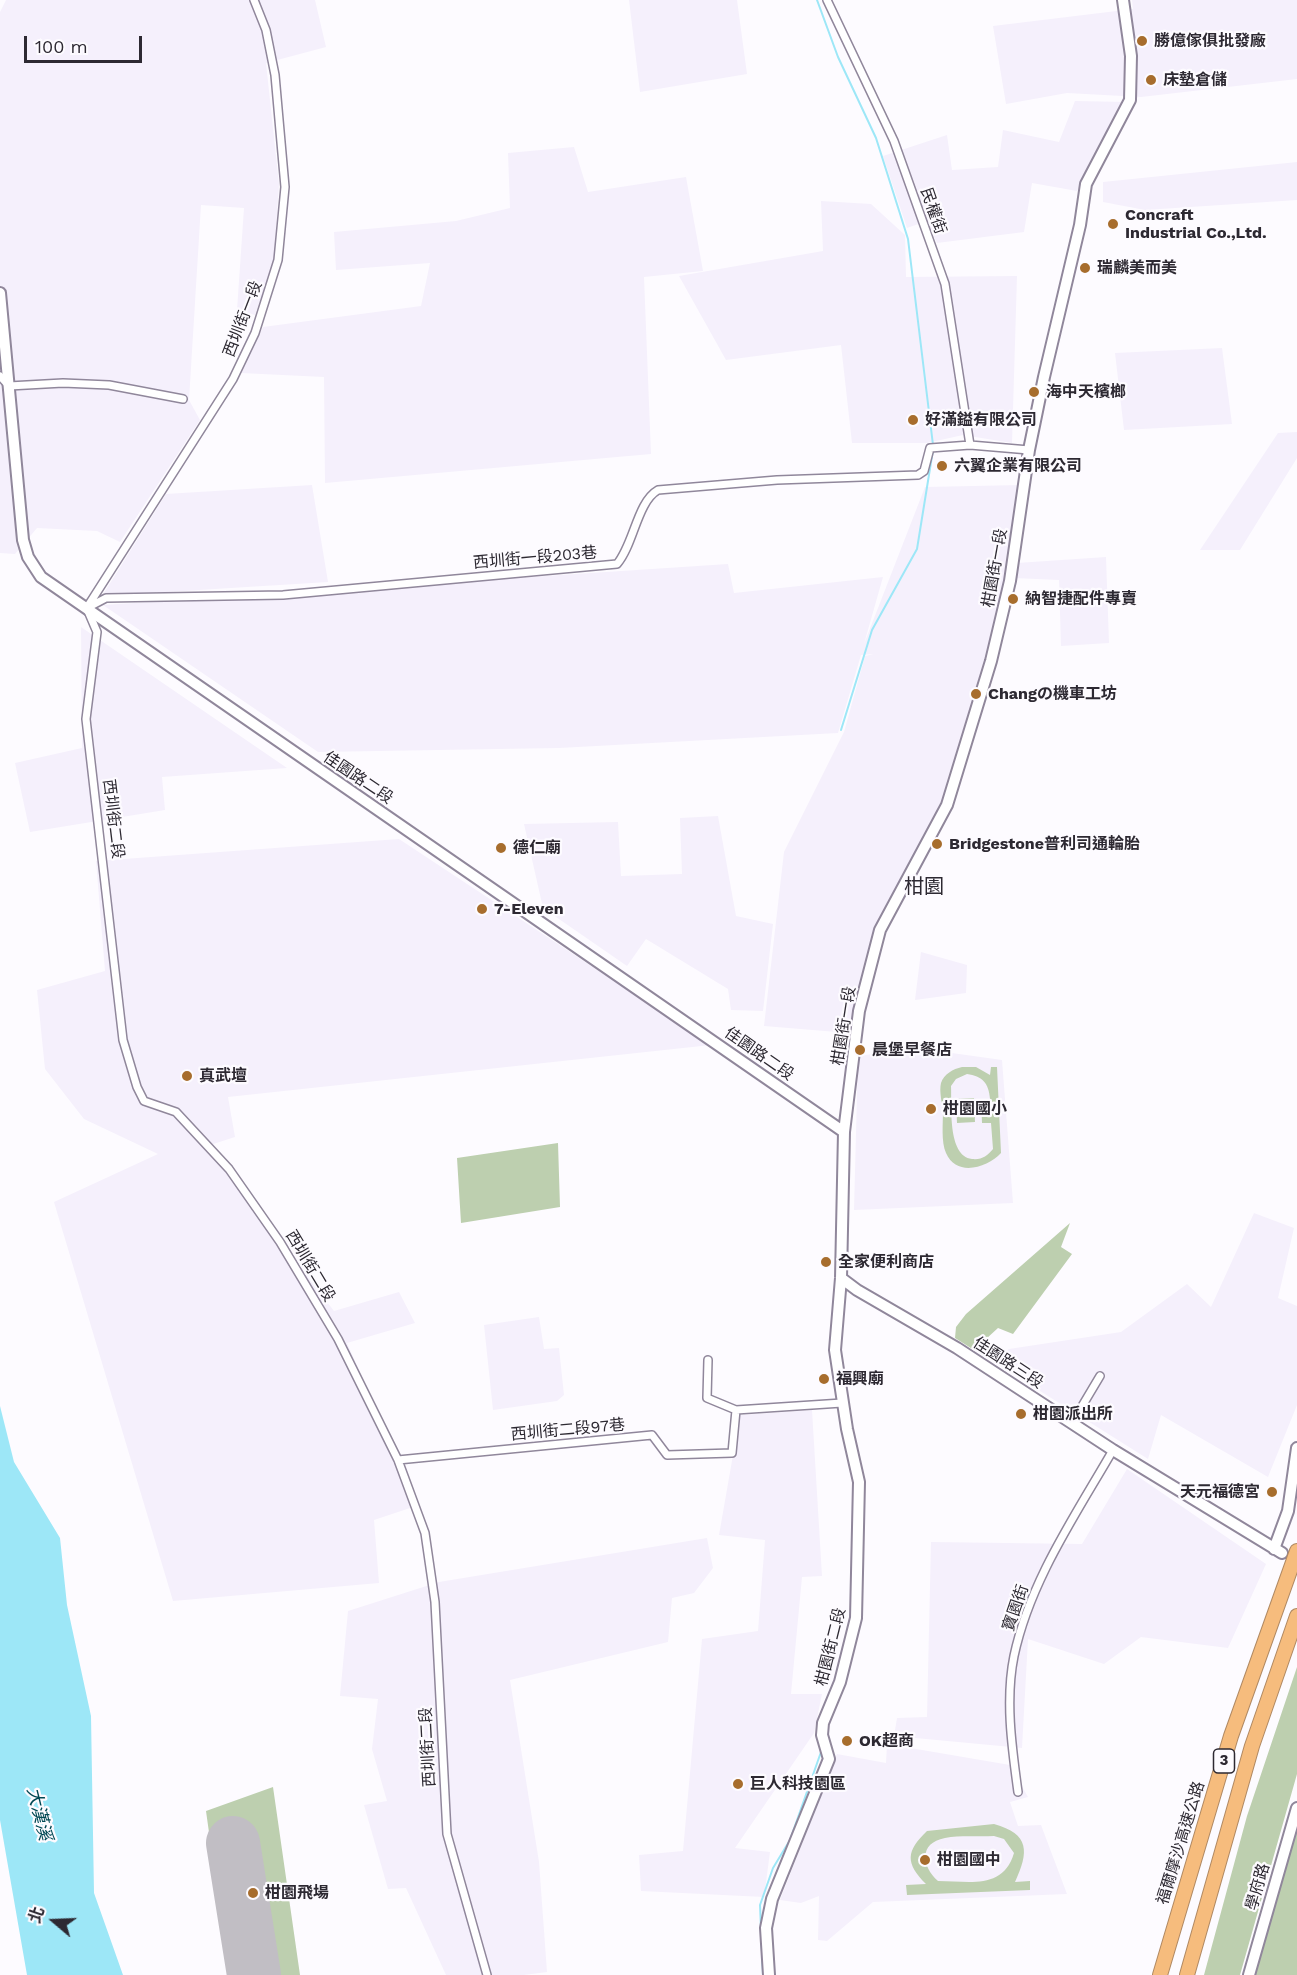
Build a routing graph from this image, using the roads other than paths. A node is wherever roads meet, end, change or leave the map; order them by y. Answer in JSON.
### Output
{"nodes":[{"id":1,"x":254,"y":0,"type":"edge"},
{"id":2,"x":827,"y":0,"type":"edge"},
{"id":3,"x":1123,"y":0,"type":"edge"},
{"id":4,"x":0,"y":293,"type":"edge"},
{"id":5,"x":0,"y":376,"type":"edge"},
{"id":6,"x":9,"y":386,"type":"junction"},
{"id":7,"x":183,"y":399,"type":"dead end"},
{"id":8,"x":970,"y":445,"type":"junction"},
{"id":9,"x":1029,"y":450,"type":"junction"},
{"id":10,"x":87,"y":608,"type":"junction"},
{"id":11,"x":844,"y":1132,"type":"junction"},
{"id":12,"x":841,"y":1278,"type":"junction"},
{"id":13,"x":708,"y":1360,"type":"dead end"},
{"id":14,"x":1100,"y":1376,"type":"dead end"},
{"id":15,"x":843,"y":1403,"type":"junction"},
{"id":16,"x":736,"y":1410,"type":"junction"},
{"id":17,"x":1072,"y":1423,"type":"junction"},
{"id":18,"x":1297,"y":1448,"type":"edge"},
{"id":19,"x":1113,"y":1450,"type":"junction"},
{"id":20,"x":398,"y":1460,"type":"junction"},
{"id":21,"x":1297,"y":1551,"type":"edge"},
{"id":22,"x":1297,"y":1616,"type":"edge"},
{"id":23,"x":1018,"y":1792,"type":"dead end"},
{"id":24,"x":1297,"y":1808,"type":"edge"},
{"id":25,"x":487,"y":1975,"type":"edge"},
{"id":26,"x":770,"y":1975,"type":"edge"},
{"id":27,"x":1160,"y":1975,"type":"edge"},
{"id":28,"x":1187,"y":1975,"type":"edge"},
{"id":29,"x":1249,"y":1975,"type":"edge"}],
"edges":[{"from":1,"to":10,"type":"street","name":"西圳街一段"},
{"from":2,"to":8,"type":"street","name":"民權街"},
{"from":3,"to":9,"type":"street","name":"柑園街一段"},
{"from":4,"to":6,"type":"street","name":"佳園路二段"},
{"from":5,"to":6,"type":"street"},
{"from":6,"to":7,"type":"street"},
{"from":6,"to":10,"type":"street","name":"佳園路二段"},
{"from":8,"to":9,"type":"street","name":"西圳街一段203巷"},
{"from":8,"to":10,"type":"street","name":"西圳街一段203巷"},
{"from":9,"to":11,"type":"street","name":"柑園街一段"},
{"from":10,"to":11,"type":"street","name":"佳園路二段"},
{"from":10,"to":20,"type":"street","name":"西圳街二段"},
{"from":11,"to":12,"type":"street"},
{"from":12,"to":15,"type":"street","name":"柑園街二段"},
{"from":12,"to":17,"type":"street","name":"佳園路三段"},
{"from":13,"to":16,"type":"street"},
{"from":14,"to":17,"type":"street"},
{"from":15,"to":16,"type":"street"},
{"from":15,"to":26,"type":"street","name":"柑園街二段"},
{"from":16,"to":20,"type":"street","name":"西圳街二段97巷"},
{"from":17,"to":19,"type":"street","name":"佳園路三段"},
{"from":18,"to":19,"type":"street","name":"佳園路三段"},
{"from":19,"to":23,"type":"street","name":"寶園街"},
{"from":20,"to":25,"type":"street","name":"西圳街二段"},
{"from":21,"to":27,"type":"highway","name":"福爾摩沙高速公路","number":"3"},
{"from":22,"to":28,"type":"highway","number":"3"},
{"from":24,"to":29,"type":"street","name":"學府路"}]}
